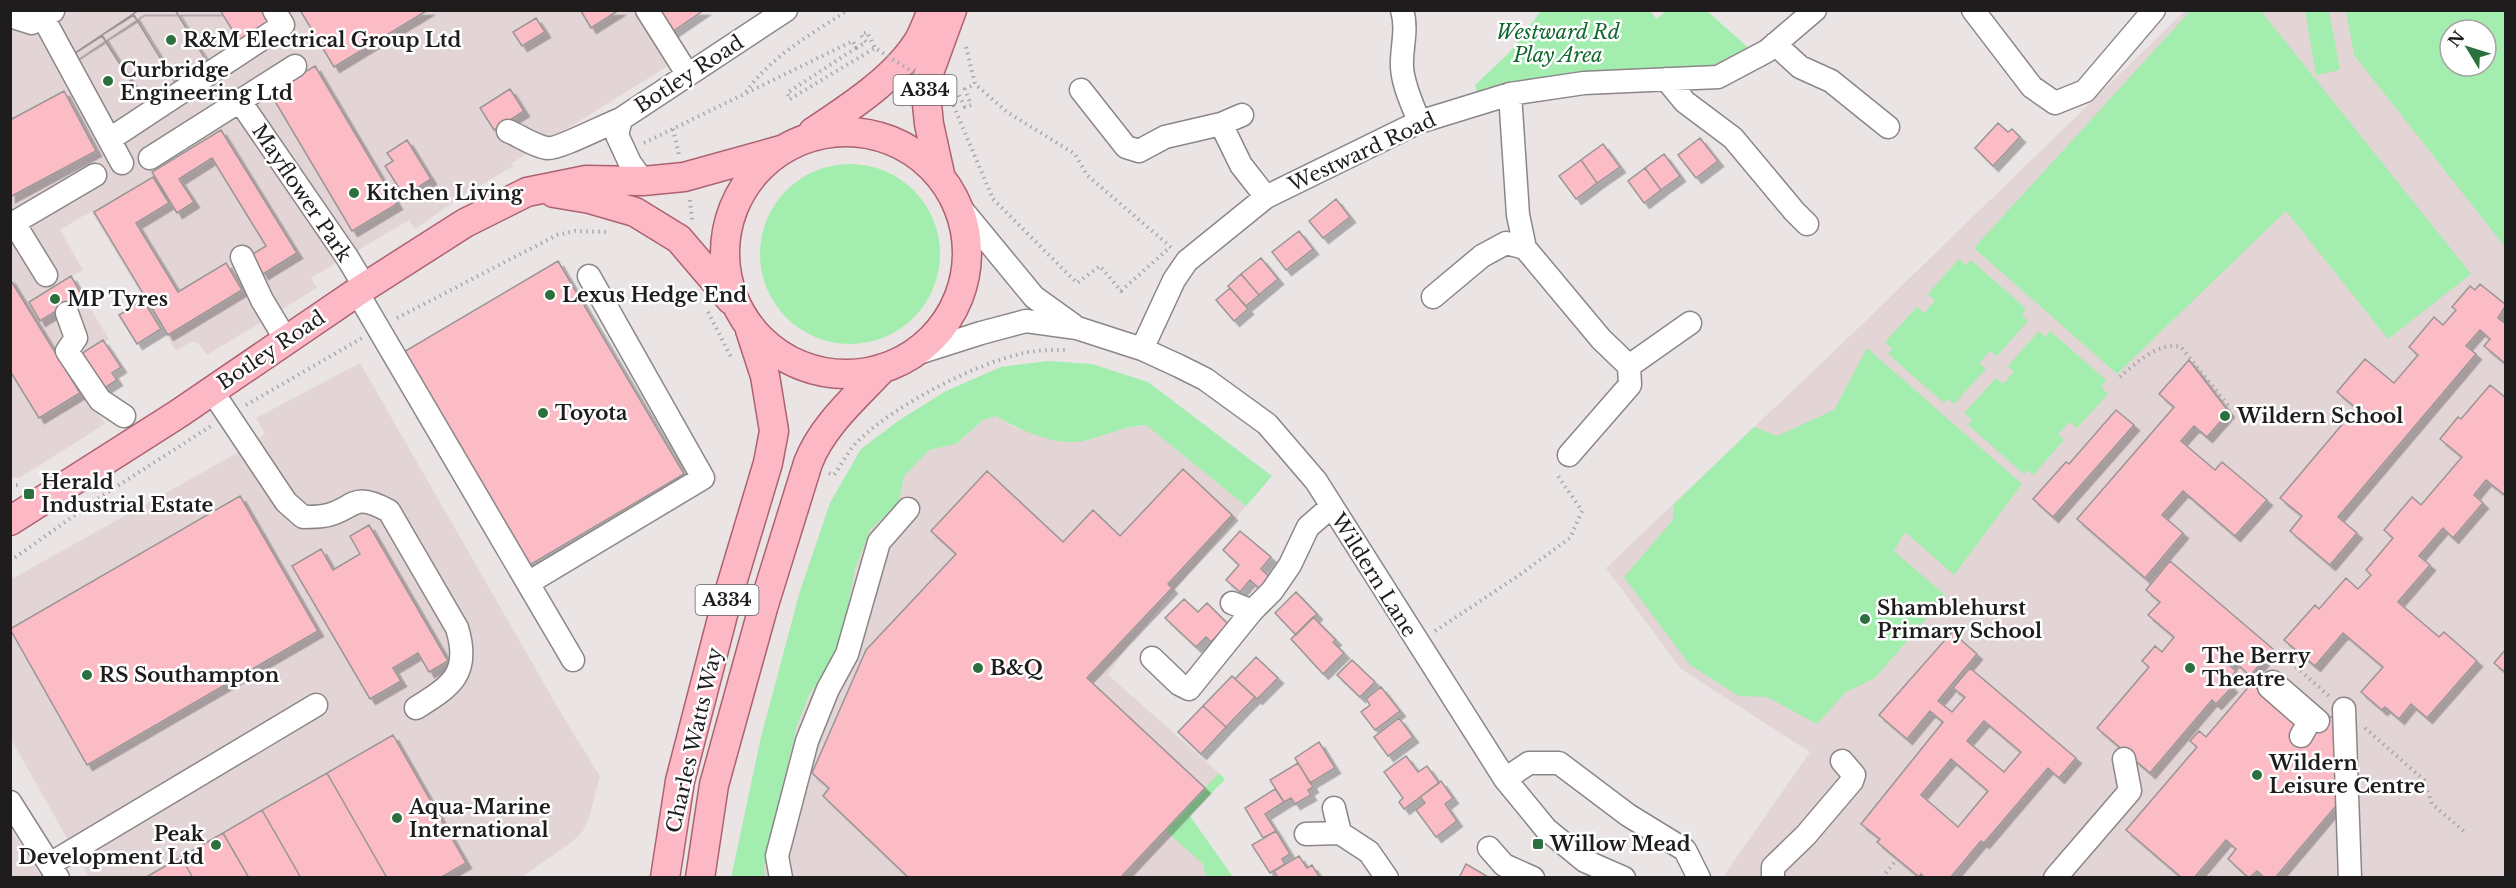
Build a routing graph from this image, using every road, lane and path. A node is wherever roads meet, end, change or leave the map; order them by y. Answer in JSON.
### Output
{"nodes":[{"id":1,"x":274,"y":10,"type":"edge"},
{"id":2,"x":647,"y":10,"type":"edge"},
{"id":3,"x":848,"y":10,"type":"edge"},
{"id":4,"x":923,"y":10,"type":"edge"},
{"id":5,"x":933,"y":10,"type":"edge"},
{"id":6,"x":952,"y":10,"type":"edge"},
{"id":7,"x":1402,"y":10,"type":"edge"},
{"id":8,"x":1815,"y":10,"type":"edge"},
{"id":9,"x":1973,"y":10,"type":"edge"},
{"id":10,"x":2154,"y":10,"type":"edge"},
{"id":11,"x":774,"y":14,"type":"edge"},
{"id":12,"x":36,"y":16,"type":"edge"},
{"id":13,"x":968,"y":39,"type":"dead end"},
{"id":14,"x":918,"y":41,"type":"junction"},
{"id":15,"x":1775,"y":44,"type":"junction"},
{"id":16,"x":856,"y":48,"type":"dead end"},
{"id":17,"x":876,"y":48,"type":"junction"},
{"id":18,"x":295,"y":66,"type":"dead end"},
{"id":19,"x":688,"y":75,"type":"junction"},
{"id":20,"x":1666,"y":79,"type":"junction"},
{"id":21,"x":975,"y":84,"type":"junction"},
{"id":22,"x":1081,"y":90,"type":"dead end"},
{"id":23,"x":745,"y":93,"type":"dead end"},
{"id":24,"x":949,"y":94,"type":"junction"},
{"id":25,"x":1510,"y":94,"type":"junction"},
{"id":26,"x":790,"y":99,"type":"dead end"},
{"id":27,"x":239,"y":100,"type":"junction"},
{"id":28,"x":1242,"y":115,"type":"dead end"},
{"id":29,"x":621,"y":119,"type":"junction"},
{"id":30,"x":1419,"y":122,"type":"junction"},
{"id":31,"x":1221,"y":124,"type":"junction"},
{"id":32,"x":1888,"y":127,"type":"dead end"},
{"id":33,"x":508,"y":131,"type":"dead end"},
{"id":34,"x":110,"y":139,"type":"junction"},
{"id":35,"x":793,"y":144,"type":"junction"},
{"id":36,"x":150,"y":158,"type":"dead end"},
{"id":37,"x":122,"y":163,"type":"dead end"},
{"id":38,"x":940,"y":174,"type":"junction"},
{"id":39,"x":95,"y":175,"type":"dead end"},
{"id":40,"x":643,"y":181,"type":"junction"},
{"id":41,"x":537,"y":190,"type":"junction"},
{"id":42,"x":1266,"y":197,"type":"junction"},
{"id":43,"x":959,"y":206,"type":"junction"},
{"id":44,"x":12,"y":224,"type":"edge"},
{"id":45,"x":1807,"y":224,"type":"dead end"},
{"id":46,"x":616,"y":234,"type":"dead end"},
{"id":47,"x":1525,"y":248,"type":"junction"},
{"id":48,"x":1175,"y":255,"type":"junction"},
{"id":49,"x":242,"y":257,"type":"dead end"},
{"id":50,"x":46,"y":275,"type":"dead end"},
{"id":51,"x":589,"y":276,"type":"dead end"},
{"id":52,"x":361,"y":290,"type":"junction"},
{"id":53,"x":1433,"y":297,"type":"dead end"},
{"id":54,"x":702,"y":303,"type":"dead end"},
{"id":55,"x":66,"y":314,"type":"dead end"},
{"id":56,"x":742,"y":315,"type":"junction"},
{"id":57,"x":1690,"y":323,"type":"dead end"},
{"id":58,"x":378,"y":329,"type":"junction"},
{"id":59,"x":1076,"y":339,"type":"junction"},
{"id":60,"x":286,"y":340,"type":"junction"},
{"id":61,"x":1142,"y":349,"type":"junction"},
{"id":62,"x":912,"y":355,"type":"junction"},
{"id":63,"x":1629,"y":366,"type":"junction"},
{"id":64,"x":883,"y":368,"type":"junction"},
{"id":65,"x":737,"y":369,"type":"dead end"},
{"id":66,"x":2120,"y":377,"type":"dead end"},
{"id":67,"x":110,"y":391,"type":"dead end"},
{"id":68,"x":212,"y":391,"type":"junction"},
{"id":69,"x":2232,"y":409,"type":"dead end"},
{"id":70,"x":229,"y":415,"type":"junction"},
{"id":71,"x":130,"y":428,"type":"junction"},
{"id":72,"x":1569,"y":455,"type":"joint"},
{"id":73,"x":808,"y":464,"type":"junction"},
{"id":74,"x":1332,"y":507,"type":"junction"},
{"id":75,"x":908,"y":510,"type":"dead end"},
{"id":76,"x":10,"y":521,"type":"edge"},
{"id":77,"x":10,"y":561,"type":"edge"},
{"id":78,"x":528,"y":583,"type":"junction"},
{"id":79,"x":1417,"y":643,"type":"junction"},
{"id":80,"x":2278,"y":651,"type":"dead end"},
{"id":81,"x":1152,"y":658,"type":"dead end"},
{"id":82,"x":573,"y":660,"type":"dead end"},
{"id":83,"x":316,"y":705,"type":"dead end"},
{"id":84,"x":2339,"y":705,"type":"junction"},
{"id":85,"x":416,"y":708,"type":"dead end"},
{"id":86,"x":2315,"y":726,"type":"dead end"},
{"id":87,"x":2124,"y":759,"type":"dead end"},
{"id":88,"x":1842,"y":761,"type":"dead end"},
{"id":89,"x":1505,"y":779,"type":"junction"},
{"id":90,"x":1334,"y":808,"type":"dead end"},
{"id":91,"x":13,"y":813,"type":"edge"},
{"id":92,"x":1340,"y":833,"type":"junction"},
{"id":93,"x":2466,"y":833,"type":"dead end"},
{"id":94,"x":1306,"y":834,"type":"dead end"},
{"id":95,"x":1489,"y":848,"type":"dead end"},
{"id":96,"x":1897,"y":859,"type":"dead end"},
{"id":97,"x":54,"y":871,"type":"edge"},
{"id":98,"x":665,"y":878,"type":"edge"},
{"id":99,"x":700,"y":878,"type":"edge"},
{"id":100,"x":781,"y":878,"type":"edge"},
{"id":101,"x":1387,"y":878,"type":"edge"},
{"id":102,"x":1533,"y":878,"type":"edge"},
{"id":103,"x":1624,"y":878,"type":"edge"},
{"id":104,"x":1699,"y":878,"type":"edge"},
{"id":105,"x":1773,"y":878,"type":"edge"},
{"id":106,"x":1882,"y":878,"type":"edge"},
{"id":107,"x":2055,"y":878,"type":"edge"},
{"id":108,"x":2206,"y":878,"type":"edge"},
{"id":109,"x":2214,"y":878,"type":"edge"},
{"id":110,"x":2350,"y":878,"type":"edge"}],
"edges":[{"from":1,"to":34,"type":"street"},
{"from":2,"to":19,"type":"street"},
{"from":3,"to":23,"type":"path"},
{"from":4,"to":14,"type":"street"},
{"from":5,"to":14,"type":"main road","number":"A334"},
{"from":6,"to":38,"type":"main road","number":"A334"},
{"from":7,"to":30,"type":"street"},
{"from":8,"to":15,"type":"street","name":"Westward Road"},
{"from":9,"to":10,"type":"street"},
{"from":11,"to":19,"type":"street","name":"Botley Road"},
{"from":12,"to":34,"type":"street"},
{"from":13,"to":21,"type":"path"},
{"from":14,"to":35,"type":"main road","number":"A334"},
{"from":15,"to":20,"type":"street","name":"Westward Road"},
{"from":15,"to":32,"type":"street"},
{"from":16,"to":17,"type":"path"},
{"from":17,"to":24,"type":"path","bridge":true},
{"from":17,"to":26,"type":"path","bridge":true},
{"from":18,"to":27,"type":"street"},
{"from":19,"to":29,"type":"street","name":"Botley Road"},
{"from":20,"to":25,"type":"street","name":"Westward Road"},
{"from":20,"to":45,"type":"street"},
{"from":21,"to":24,"type":"path"},
{"from":21,"to":48,"type":"path"},
{"from":22,"to":31,"type":"street"},
{"from":24,"to":48,"type":"path","bridge":true},
{"from":25,"to":30,"type":"street","name":"Westward Road"},
{"from":25,"to":47,"type":"street"},
{"from":27,"to":36,"type":"street"},
{"from":27,"to":52,"type":"street","name":"Mayflower Park"},
{"from":28,"to":31,"type":"street"},
{"from":29,"to":33,"type":"street"},
{"from":29,"to":40,"type":"street","name":"Botley Road"},
{"from":30,"to":42,"type":"street","name":"Westward Road"},
{"from":31,"to":42,"type":"street"},
{"from":34,"to":37,"type":"street"},
{"from":35,"to":38,"type":"main road"},
{"from":35,"to":40,"type":"main road","name":"Botley Road"},
{"from":35,"to":56,"type":"main road","name":"Charles Watts Way"},
{"from":38,"to":43,"type":"main road"},
{"from":39,"to":44,"type":"street"},
{"from":40,"to":41,"type":"main road","name":"Botley Road"},
{"from":41,"to":52,"type":"main road","name":"Botley Road"},
{"from":41,"to":56,"type":"main road"},
{"from":42,"to":48,"type":"street","name":"Westward Road"},
{"from":43,"to":59,"type":"street","name":"Wildern Lane"},
{"from":43,"to":62,"type":"main road"},
{"from":44,"to":50,"type":"street"},
{"from":46,"to":58,"type":"path"},
{"from":47,"to":53,"type":"street"},
{"from":47,"to":63,"type":"street"},
{"from":48,"to":61,"type":"street","name":"Westward Road"},
{"from":49,"to":60,"type":"street"},
{"from":51,"to":78,"type":"street"},
{"from":52,"to":58,"type":"street","name":"Mayflower Park"},
{"from":52,"to":60,"type":"main road","name":"Botley Road"},
{"from":54,"to":65,"type":"path"},
{"from":55,"to":71,"type":"street"},
{"from":56,"to":64,"type":"main road"},
{"from":56,"to":98,"type":"main road","name":"Charles Watts Way","number":"A334"},
{"from":57,"to":63,"type":"street"},
{"from":58,"to":70,"type":"path"},
{"from":58,"to":78,"type":"street","name":"Mayflower Park"},
{"from":59,"to":61,"type":"street","name":"Wildern Lane"},
{"from":59,"to":62,"type":"street","name":"Wildern Lane"},
{"from":59,"to":73,"type":"path"},
{"from":60,"to":68,"type":"main road","name":"Botley Road"},
{"from":61,"to":74,"type":"street","name":"Wildern Lane"},
{"from":62,"to":64,"type":"main road"},
{"from":63,"to":72,"type":"street"},
{"from":64,"to":73,"type":"main road","name":"Charles Watts Way","number":"A334"},
{"from":66,"to":69,"type":"path"},
{"from":67,"to":71,"type":"street"},
{"from":68,"to":70,"type":"street"},
{"from":68,"to":71,"type":"main road","name":"Botley Road"},
{"from":70,"to":77,"type":"path"},
{"from":70,"to":85,"type":"street"},
{"from":71,"to":76,"type":"main road","name":"Botley Road"},
{"from":72,"to":79,"type":"path"},
{"from":73,"to":99,"type":"main road","name":"Charles Watts Way","number":"A334"},
{"from":74,"to":79,"type":"street","name":"Wildern Lane"},
{"from":74,"to":81,"type":"street"},
{"from":75,"to":100,"type":"street"},
{"from":78,"to":82,"type":"street","name":"Mayflower Park"},
{"from":79,"to":89,"type":"street","name":"Wildern Lane"},
{"from":80,"to":84,"type":"path"},
{"from":83,"to":97,"type":"street"},
{"from":84,"to":86,"type":"street"},
{"from":84,"to":93,"type":"path"},
{"from":84,"to":110,"type":"street"},
{"from":87,"to":107,"type":"street"},
{"from":88,"to":105,"type":"street"},
{"from":89,"to":103,"type":"street","name":"Wildern Lane"},
{"from":89,"to":104,"type":"street"},
{"from":90,"to":92,"type":"street"},
{"from":91,"to":97,"type":"street"},
{"from":92,"to":94,"type":"street"},
{"from":92,"to":101,"type":"street"},
{"from":95,"to":102,"type":"street"},
{"from":96,"to":106,"type":"path"},
{"from":108,"to":109,"type":"path"}]}
